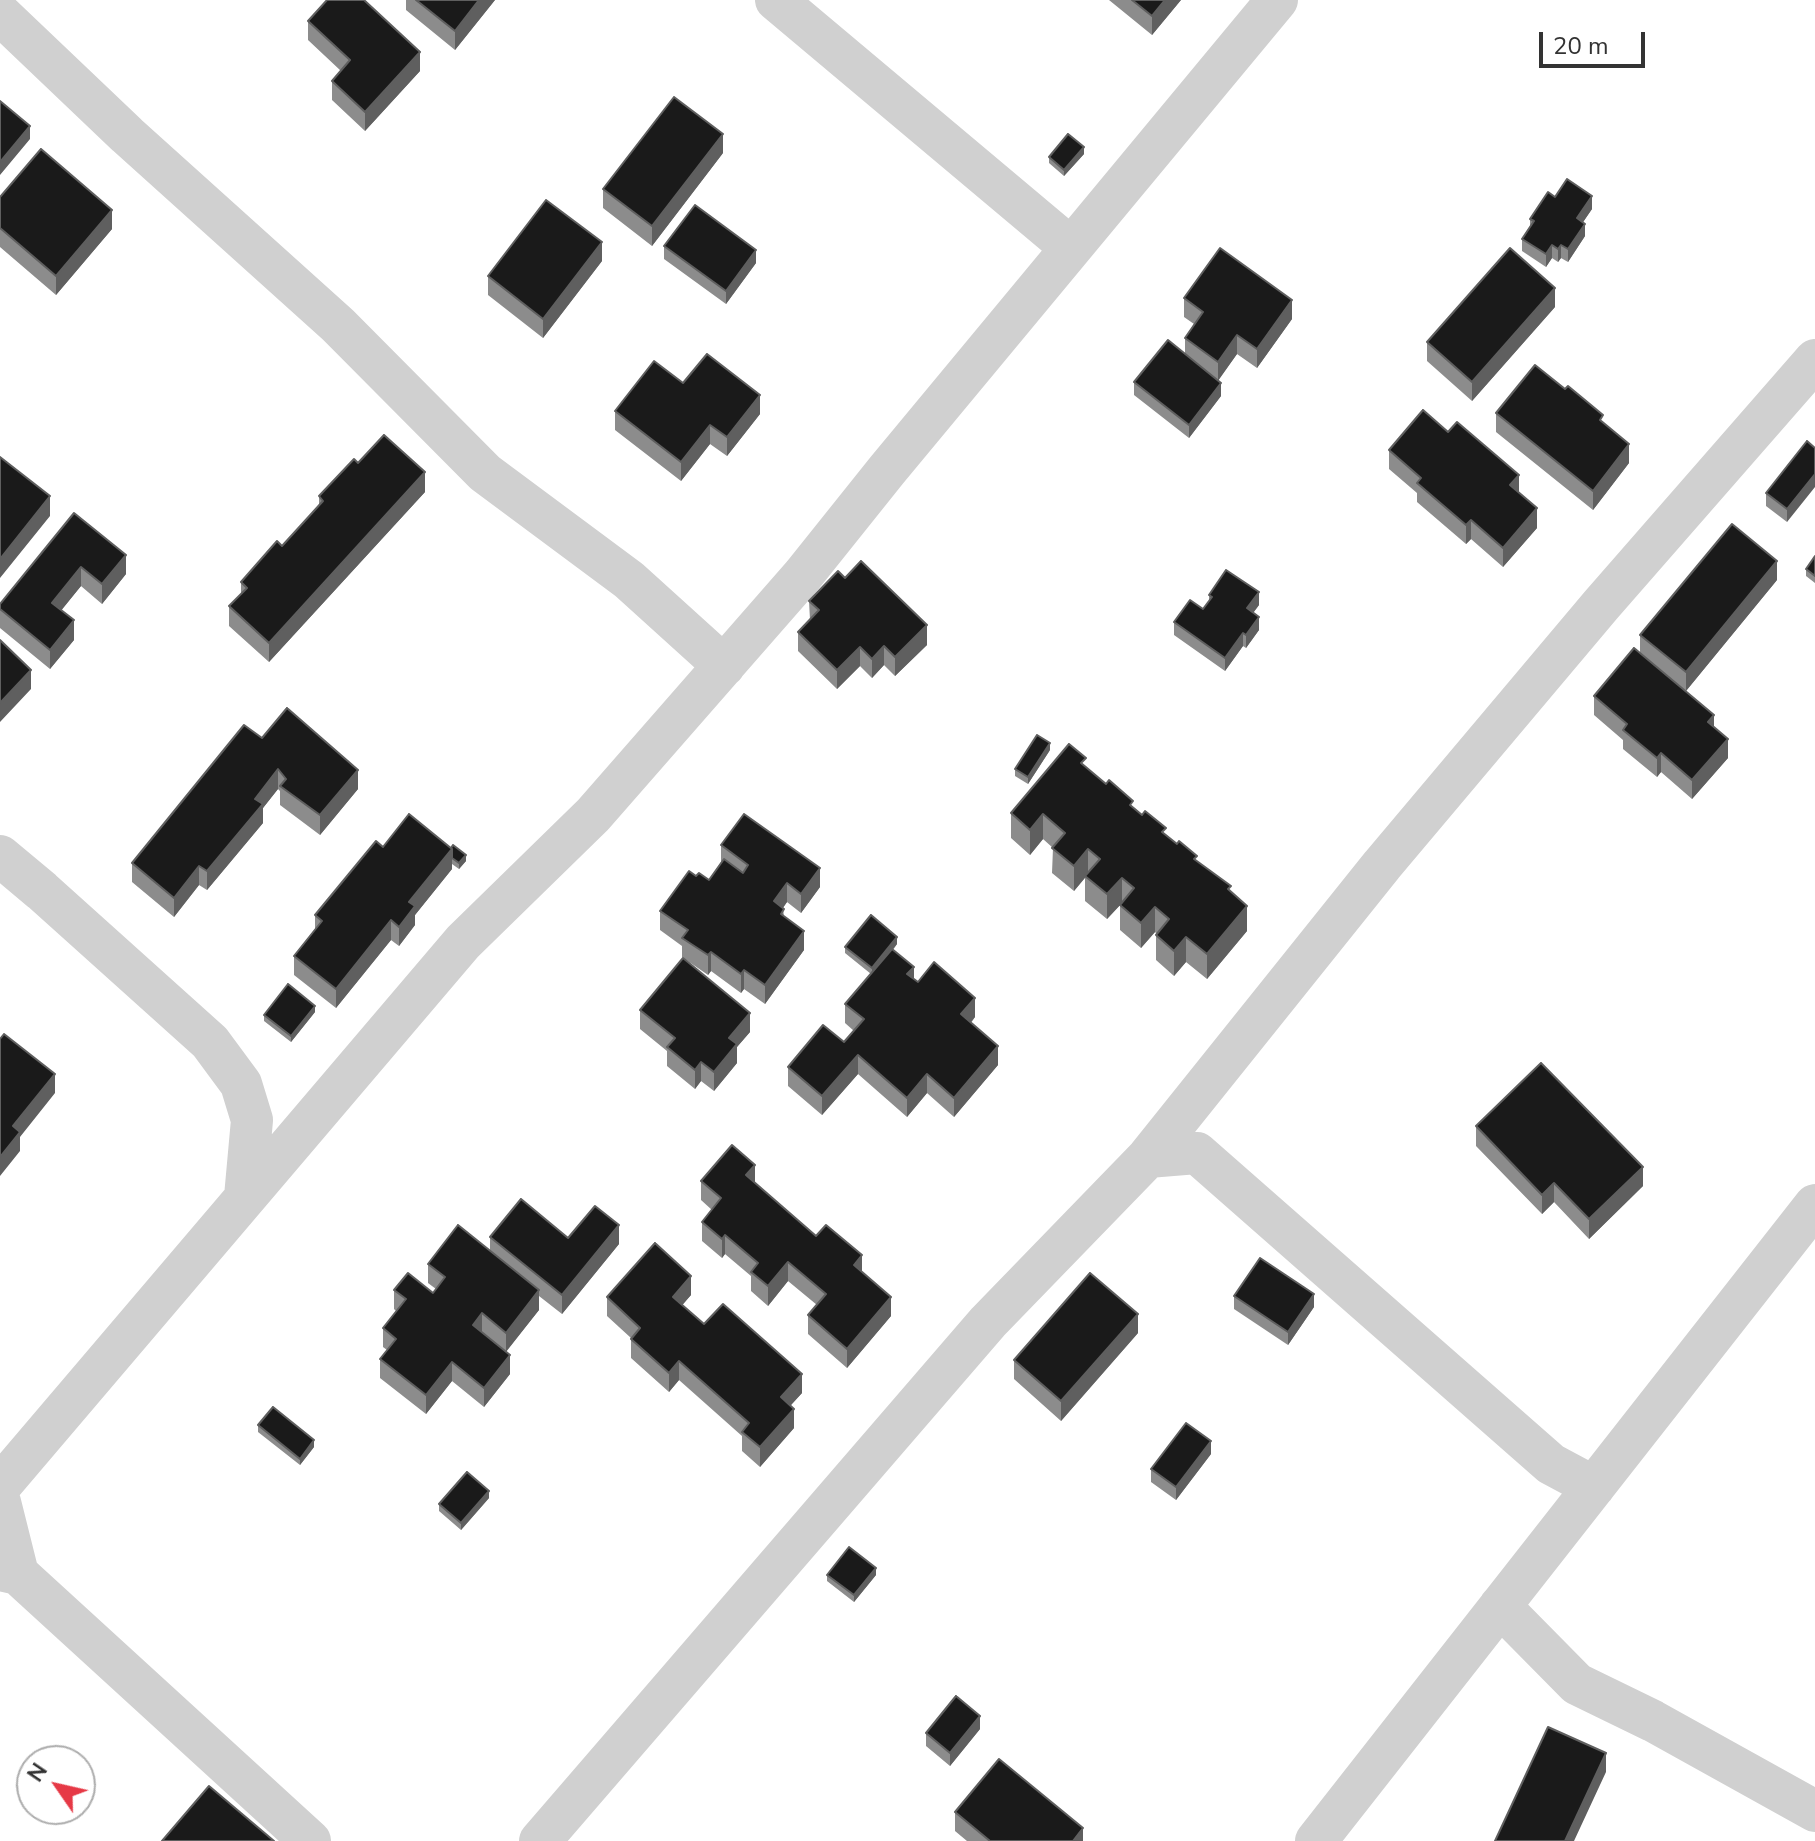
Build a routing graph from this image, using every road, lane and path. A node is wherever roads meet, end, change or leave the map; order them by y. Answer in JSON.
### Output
{"nodes":[{"id":1,"x":776,"y":0,"type":"edge"},
{"id":2,"x":1277,"y":0,"type":"edge"},
{"id":3,"x":1,"y":15,"type":"edge"},
{"id":4,"x":1070,"y":247,"type":"junction"},
{"id":5,"x":1815,"y":360,"type":"edge"},
{"id":6,"x":724,"y":666,"type":"junction"},
{"id":7,"x":0,"y":856,"type":"edge"},
{"id":8,"x":1204,"y":1088,"type":"junction"},
{"id":9,"x":1197,"y":1153,"type":"junction"},
{"id":10,"x":1148,"y":1157,"type":"junction"},
{"id":11,"x":245,"y":1197,"type":"junction"},
{"id":12,"x":1815,"y":1205,"type":"edge"},
{"id":13,"x":0,"y":1486,"type":"edge"},
{"id":14,"x":1594,"y":1487,"type":"junction"},
{"id":15,"x":0,"y":1502,"type":"edge"},
{"id":16,"x":9,"y":1572,"type":"edge"},
{"id":17,"x":1500,"y":1606,"type":"junction"},
{"id":18,"x":1815,"y":1811,"type":"edge"},
{"id":19,"x":310,"y":1841,"type":"edge"},
{"id":20,"x":540,"y":1841,"type":"edge"},
{"id":21,"x":1316,"y":1841,"type":"edge"}],
"edges":[{"from":1,"to":4,"type":"street"},
{"from":2,"to":4,"type":"street"},
{"from":3,"to":6,"type":"street"},
{"from":4,"to":6,"type":"street"},
{"from":5,"to":8,"type":"street"},
{"from":6,"to":11,"type":"street"},
{"from":7,"to":11,"type":"street"},
{"from":8,"to":9,"type":"street"},
{"from":8,"to":10,"type":"street"},
{"from":9,"to":10,"type":"street"},
{"from":9,"to":14,"type":"street"},
{"from":10,"to":20,"type":"street"},
{"from":11,"to":13,"type":"street"},
{"from":12,"to":14,"type":"street"},
{"from":14,"to":17,"type":"street"},
{"from":15,"to":16,"type":"street"},
{"from":16,"to":19,"type":"street"},
{"from":17,"to":18,"type":"street"},
{"from":17,"to":21,"type":"street"}]}
